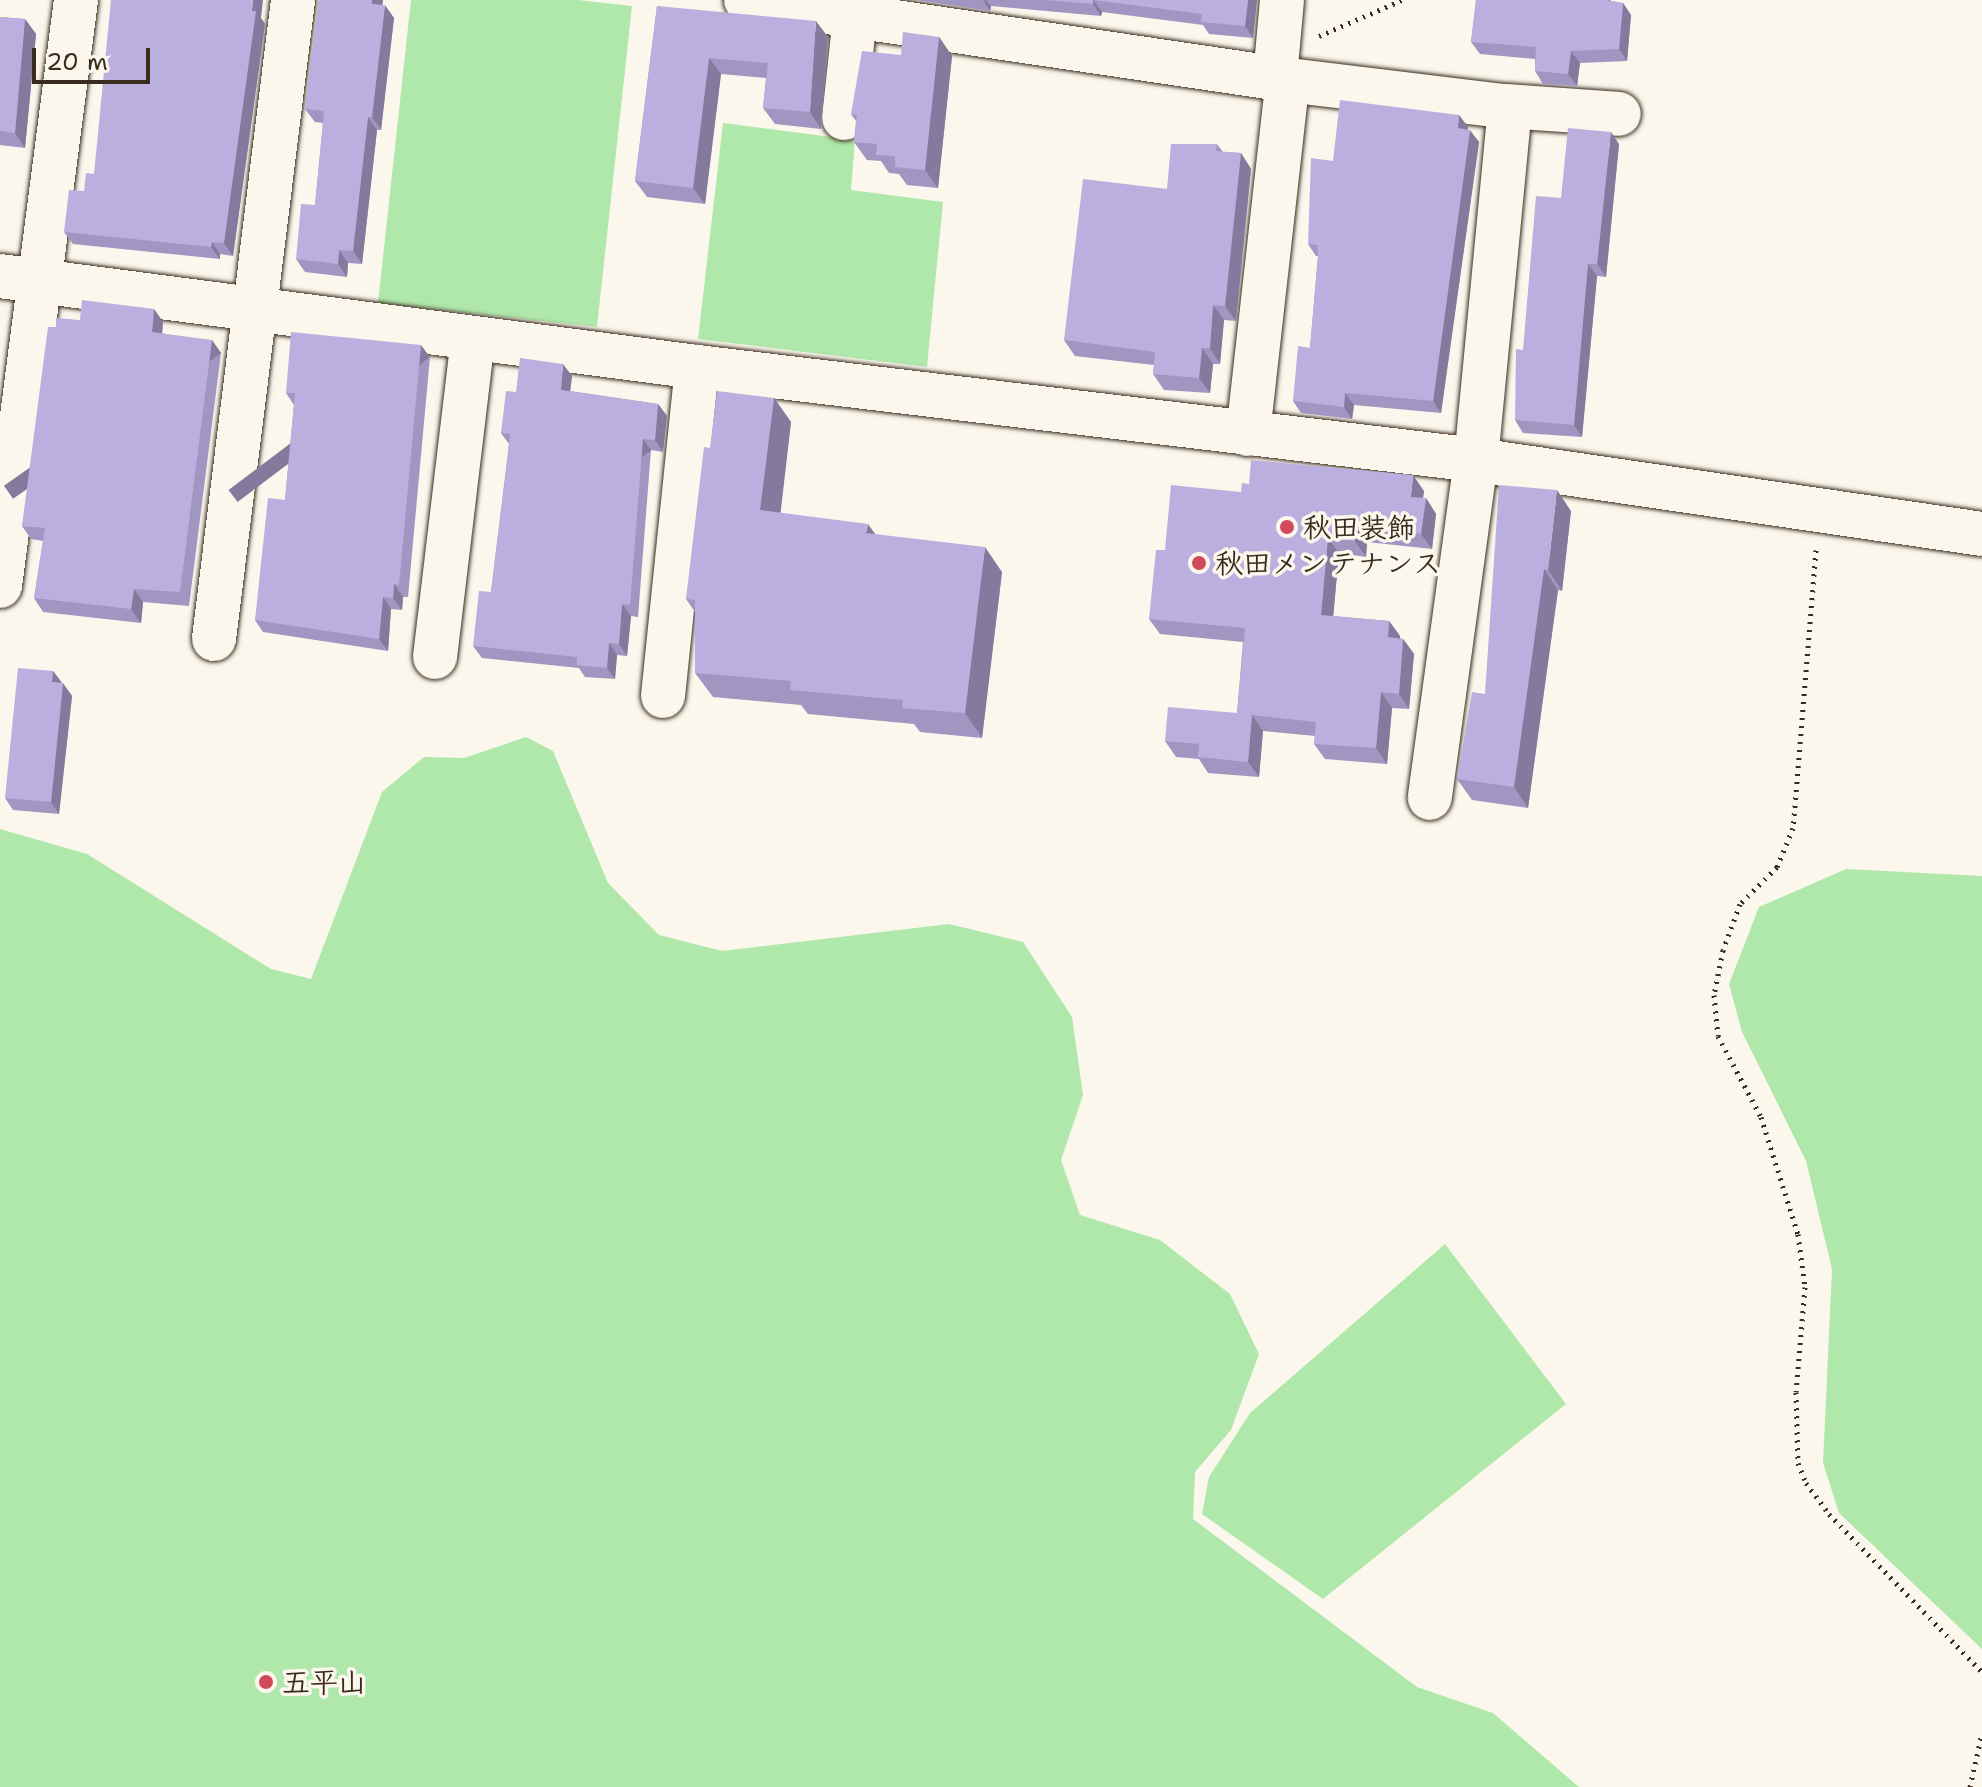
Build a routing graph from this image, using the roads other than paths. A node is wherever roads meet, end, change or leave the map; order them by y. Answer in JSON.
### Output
{"nodes":[{"id":1,"x":76,"y":0,"type":"edge"},
{"id":2,"x":293,"y":0,"type":"edge"},
{"id":3,"x":746,"y":0,"type":"edge"},
{"id":4,"x":1282,"y":0,"type":"edge"},
{"id":5,"x":855,"y":16,"type":"junction"},
{"id":6,"x":1280,"y":70,"type":"junction"},
{"id":7,"x":1506,"y":106,"type":"junction"},
{"id":8,"x":1619,"y":114,"type":"dead end"},
{"id":9,"x":844,"y":118,"type":"dead end"},
{"id":10,"x":20,"y":279,"type":"edge"},
{"id":11,"x":258,"y":310,"type":"junction"},
{"id":12,"x":473,"y":338,"type":"junction"},
{"id":13,"x":697,"y":367,"type":"junction"},
{"id":14,"x":1248,"y":434,"type":"junction"},
{"id":15,"x":1476,"y":460,"type":"junction"},
{"id":16,"x":1982,"y":534,"type":"edge"},
{"id":17,"x":0,"y":586,"type":"edge"},
{"id":18,"x":214,"y":639,"type":"dead end"},
{"id":19,"x":435,"y":657,"type":"dead end"},
{"id":20,"x":663,"y":696,"type":"dead end"},
{"id":21,"x":1430,"y":798,"type":"dead end"}],
"edges":[{"from":1,"to":10,"type":"street"},
{"from":2,"to":11,"type":"street"},
{"from":3,"to":5,"type":"street"},
{"from":4,"to":6,"type":"street"},
{"from":5,"to":6,"type":"street"},
{"from":5,"to":9,"type":"street"},
{"from":6,"to":7,"type":"street"},
{"from":6,"to":14,"type":"street"},
{"from":7,"to":8,"type":"street"},
{"from":7,"to":15,"type":"street"},
{"from":10,"to":11,"type":"street"},
{"from":10,"to":17,"type":"street"},
{"from":11,"to":12,"type":"street"},
{"from":11,"to":18,"type":"street"},
{"from":12,"to":13,"type":"street"},
{"from":12,"to":19,"type":"street"},
{"from":13,"to":14,"type":"street"},
{"from":13,"to":20,"type":"street"},
{"from":14,"to":15,"type":"street"},
{"from":15,"to":16,"type":"street"},
{"from":15,"to":21,"type":"street"}]}
